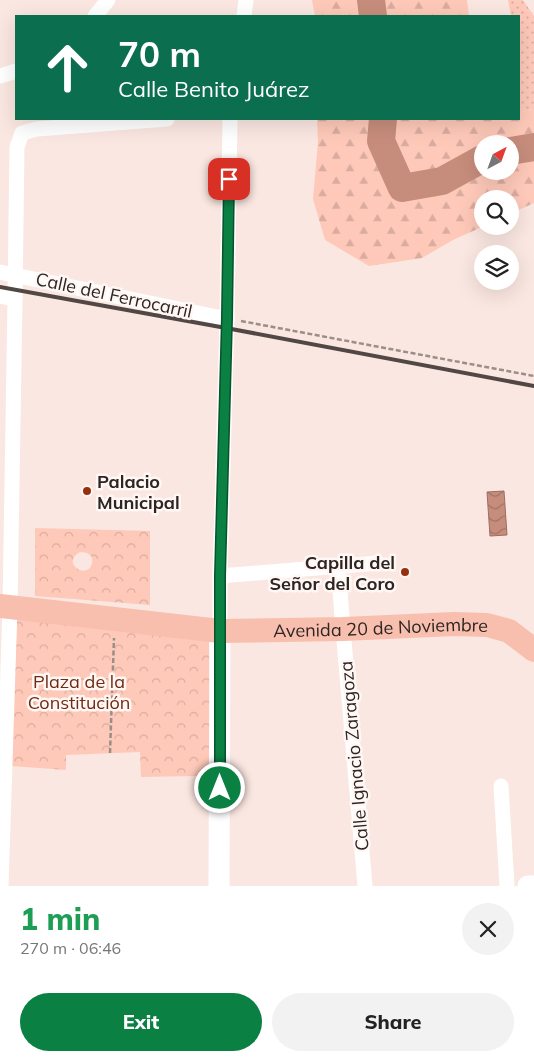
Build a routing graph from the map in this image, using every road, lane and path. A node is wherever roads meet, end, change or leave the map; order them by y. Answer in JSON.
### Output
{"nodes":[{"id":1,"x":108,"y":0,"type":"edge"},
{"id":2,"x":246,"y":0,"type":"edge"},
{"id":3,"x":96,"y":15,"type":"edge"},
{"id":4,"x":244,"y":15,"type":"edge"},
{"id":5,"x":15,"y":71,"type":"edge"},
{"id":6,"x":0,"y":76,"type":"edge"},
{"id":7,"x":154,"y":120,"type":"edge"},
{"id":8,"x":230,"y":120,"type":"edge"},
{"id":9,"x":0,"y":272,"type":"edge"},
{"id":10,"x":15,"y":275,"type":"junction"},
{"id":11,"x":0,"y":296,"type":"edge"},
{"id":12,"x":16,"y":300,"type":"junction"},
{"id":13,"x":227,"y":318,"type":"junction"},
{"id":14,"x":534,"y":376,"type":"edge"},
{"id":15,"x":378,"y":563,"type":"dead end"},
{"id":16,"x":338,"y":566,"type":"junction"},
{"id":17,"x":220,"y":576,"type":"junction"},
{"id":18,"x":5,"y":606,"type":"edge"},
{"id":19,"x":114,"y":619,"type":"junction"},
{"id":20,"x":343,"y":629,"type":"junction"},
{"id":21,"x":220,"y":631,"type":"junction"},
{"id":22,"x":534,"y":650,"type":"edge"},
{"id":23,"x":110,"y":753,"type":"dead end"},
{"id":24,"x":501,"y":786,"type":"dead end"},
{"id":25,"x":1,"y":886,"type":"edge"},
{"id":26,"x":219,"y":886,"type":"edge"},
{"id":27,"x":365,"y":886,"type":"edge"},
{"id":28,"x":507,"y":886,"type":"edge"},
{"id":29,"x":528,"y":886,"type":"edge"},
{"id":30,"x":534,"y":886,"type":"edge"}],
"edges":[{"from":1,"to":3,"type":"street"},
{"from":2,"to":4,"type":"street"},
{"from":5,"to":6,"type":"street"},
{"from":7,"to":10,"type":"street"},
{"from":8,"to":13,"type":"street"},
{"from":9,"to":10,"type":"street","name":"Calle del Ferrocarril"},
{"from":10,"to":12,"type":"street"},
{"from":10,"to":13,"type":"street","name":"Calle del Ferrocarril"},
{"from":11,"to":12,"type":"street"},
{"from":12,"to":18,"type":"street"},
{"from":13,"to":14,"type":"path"},
{"from":13,"to":17,"type":"street"},
{"from":15,"to":16,"type":"street"},
{"from":16,"to":17,"type":"street"},
{"from":16,"to":20,"type":"street","name":"Calle Ignacio Zaragoza"},
{"from":17,"to":21,"type":"street"},
{"from":18,"to":19,"type":"main road"},
{"from":18,"to":25,"type":"street"},
{"from":19,"to":21,"type":"main road"},
{"from":19,"to":23,"type":"path"},
{"from":20,"to":21,"type":"main road","name":"Avenida 20 de Noviembre"},
{"from":20,"to":22,"type":"main road","name":"Avenida 20 de Noviembre"},
{"from":20,"to":27,"type":"street","name":"Calle Ignacio Zaragoza"},
{"from":21,"to":26,"type":"main road"},
{"from":24,"to":28,"type":"street"},
{"from":29,"to":30,"type":"main road"}]}
